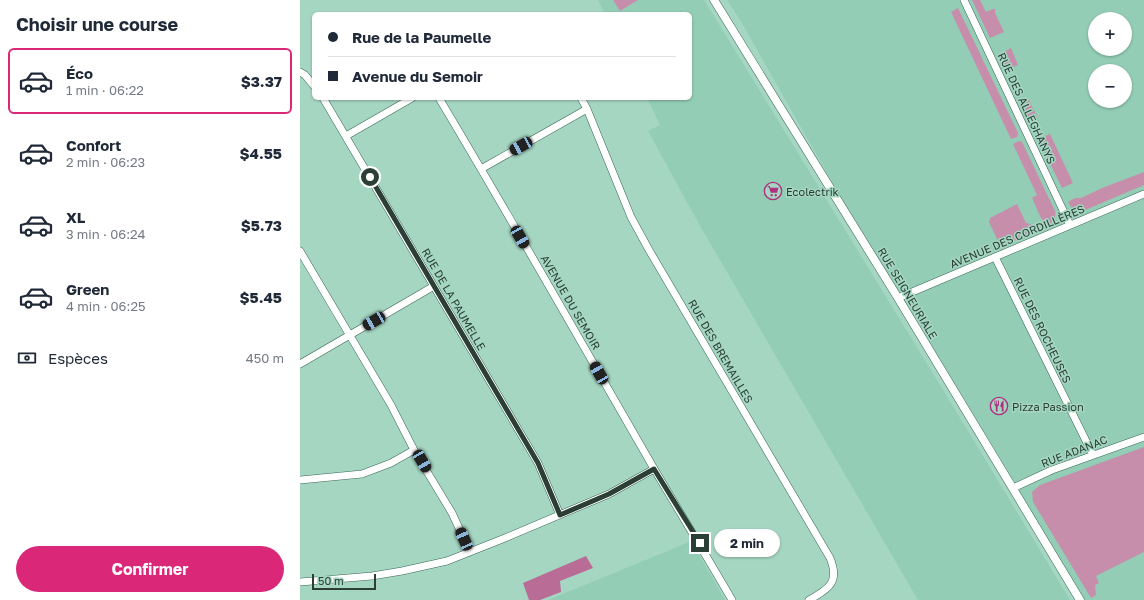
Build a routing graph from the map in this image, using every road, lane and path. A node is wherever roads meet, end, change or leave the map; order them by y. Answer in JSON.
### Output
{"nodes":[{"id":1,"x":714,"y":0,"type":"edge"},
{"id":2,"x":964,"y":0,"type":"edge"},
{"id":3,"x":300,"y":72,"type":"edge"},
{"id":4,"x":312,"y":84,"type":"edge"},
{"id":5,"x":324,"y":100,"type":"edge"},
{"id":6,"x":409,"y":100,"type":"edge"},
{"id":7,"x":439,"y":100,"type":"edge"},
{"id":8,"x":582,"y":100,"type":"edge"},
{"id":9,"x":587,"y":109,"type":"junction"},
{"id":10,"x":346,"y":136,"type":"junction"},
{"id":11,"x":481,"y":169,"type":"junction"},
{"id":12,"x":1144,"y":194,"type":"edge"},
{"id":13,"x":1070,"y":225,"type":"junction"},
{"id":14,"x":300,"y":251,"type":"edge"},
{"id":15,"x":995,"y":257,"type":"junction"},
{"id":16,"x":434,"y":286,"type":"junction"},
{"id":17,"x":898,"y":298,"type":"junction"},
{"id":18,"x":349,"y":335,"type":"junction"},
{"id":19,"x":300,"y":364,"type":"edge"},
{"id":20,"x":1144,"y":438,"type":"edge"},
{"id":21,"x":414,"y":450,"type":"junction"},
{"id":22,"x":1093,"y":454,"type":"junction"},
{"id":23,"x":654,"y":469,"type":"junction"},
{"id":24,"x":300,"y":480,"type":"edge"},
{"id":25,"x":1013,"y":488,"type":"junction"},
{"id":26,"x":560,"y":515,"type":"junction"},
{"id":27,"x":470,"y":552,"type":"junction"},
{"id":28,"x":300,"y":582,"type":"edge"},
{"id":29,"x":732,"y":600,"type":"edge"},
{"id":30,"x":809,"y":600,"type":"edge"},
{"id":31,"x":1080,"y":600,"type":"edge"}],
"edges":[{"from":1,"to":17,"type":"street","name":"RUE SEIGNEURIALE"},
{"from":2,"to":13,"type":"street","name":"RUE DES ALLEGHANYS"},
{"from":3,"to":4,"type":"street"},
{"from":5,"to":10,"type":"street","name":"RUE DE LA PAUMELLE"},
{"from":6,"to":10,"type":"street"},
{"from":7,"to":11,"type":"street","name":"AVENUE DU SEMOIR"},
{"from":8,"to":9,"type":"street","name":"RUE DES BREMAILLES"},
{"from":9,"to":11,"type":"street"},
{"from":9,"to":30,"type":"street","name":"RUE DES BREMAILLES"},
{"from":10,"to":16,"type":"street","name":"RUE DE LA PAUMELLE"},
{"from":11,"to":23,"type":"street","name":"AVENUE DU SEMOIR"},
{"from":12,"to":13,"type":"street","name":"AVENUE DES CORDILLÈRES"},
{"from":13,"to":15,"type":"street","name":"AVENUE DES CORDILLÈRES"},
{"from":14,"to":18,"type":"street"},
{"from":15,"to":17,"type":"street","name":"AVENUE DES CORDILLÈRES"},
{"from":15,"to":22,"type":"street","name":"RUE DES ROCHEUSES"},
{"from":16,"to":18,"type":"street"},
{"from":16,"to":26,"type":"street","name":"RUE DE LA PAUMELLE"},
{"from":17,"to":25,"type":"street","name":"RUE SEIGNEURIALE"},
{"from":18,"to":19,"type":"street"},
{"from":18,"to":21,"type":"street"},
{"from":20,"to":22,"type":"street","name":"RUE ADANAC"},
{"from":21,"to":24,"type":"street"},
{"from":21,"to":27,"type":"street"},
{"from":22,"to":25,"type":"street","name":"RUE ADANAC"},
{"from":23,"to":26,"type":"street"},
{"from":23,"to":29,"type":"street","name":"AVENUE DU SEMOIR"},
{"from":25,"to":31,"type":"street","name":"RUE SEIGNEURIALE"},
{"from":26,"to":27,"type":"street"},
{"from":27,"to":28,"type":"street"}]}
